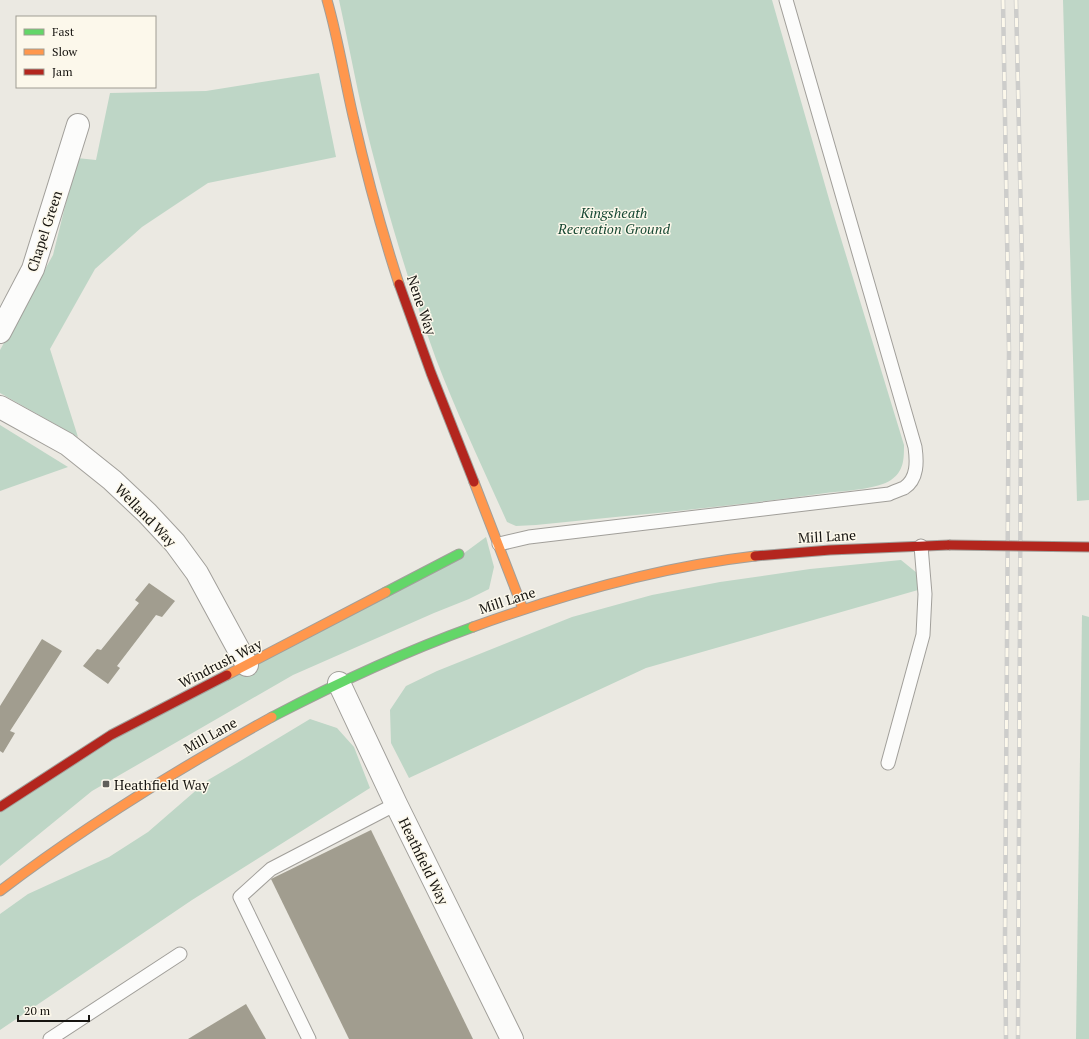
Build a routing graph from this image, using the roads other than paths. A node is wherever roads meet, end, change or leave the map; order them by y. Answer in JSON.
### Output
{"nodes":[{"id":1,"x":328,"y":0,"type":"edge"},
{"id":2,"x":786,"y":0,"type":"edge"},
{"id":3,"x":78,"y":125,"type":"dead end"},
{"id":4,"x":0,"y":332,"type":"edge"},
{"id":5,"x":0,"y":407,"type":"edge"},
{"id":6,"x":499,"y":544,"type":"junction"},
{"id":7,"x":921,"y":546,"type":"junction"},
{"id":8,"x":1089,"y":547,"type":"edge"},
{"id":9,"x":459,"y":554,"type":"dead end"},
{"id":10,"x":523,"y":609,"type":"junction"},
{"id":11,"x":247,"y":664,"type":"junction"},
{"id":12,"x":339,"y":683,"type":"junction"},
{"id":13,"x":888,"y":763,"type":"dead end"},
{"id":14,"x":396,"y":804,"type":"junction"},
{"id":15,"x":0,"y":807,"type":"edge"},
{"id":16,"x":0,"y":891,"type":"edge"},
{"id":17,"x":180,"y":954,"type":"dead end"},
{"id":18,"x":50,"y":1039,"type":"edge"},
{"id":19,"x":309,"y":1039,"type":"edge"},
{"id":20,"x":512,"y":1039,"type":"edge"}],
"edges":[{"from":1,"to":6,"type":"street","name":"Nene Way"},
{"from":2,"to":6,"type":"lane"},
{"from":3,"to":4,"type":"street","name":"Chapel Green"},
{"from":5,"to":11,"type":"street","name":"Welland Way"},
{"from":6,"to":10,"type":"street","name":"Nene Way"},
{"from":7,"to":8,"type":"street","name":"Mill Lane","bridge":true},
{"from":7,"to":10,"type":"street","name":"Mill Lane"},
{"from":7,"to":13,"type":"lane"},
{"from":9,"to":11,"type":"street","name":"Windrush Way"},
{"from":10,"to":12,"type":"street","name":"Mill Lane"},
{"from":11,"to":15,"type":"street","name":"Windrush Way"},
{"from":12,"to":14,"type":"street","name":"Heathfield Way"},
{"from":12,"to":16,"type":"street","name":"Mill Lane"},
{"from":14,"to":19,"type":"lane"},
{"from":14,"to":20,"type":"street","name":"Heathfield Way"},
{"from":17,"to":18,"type":"lane"}]}
